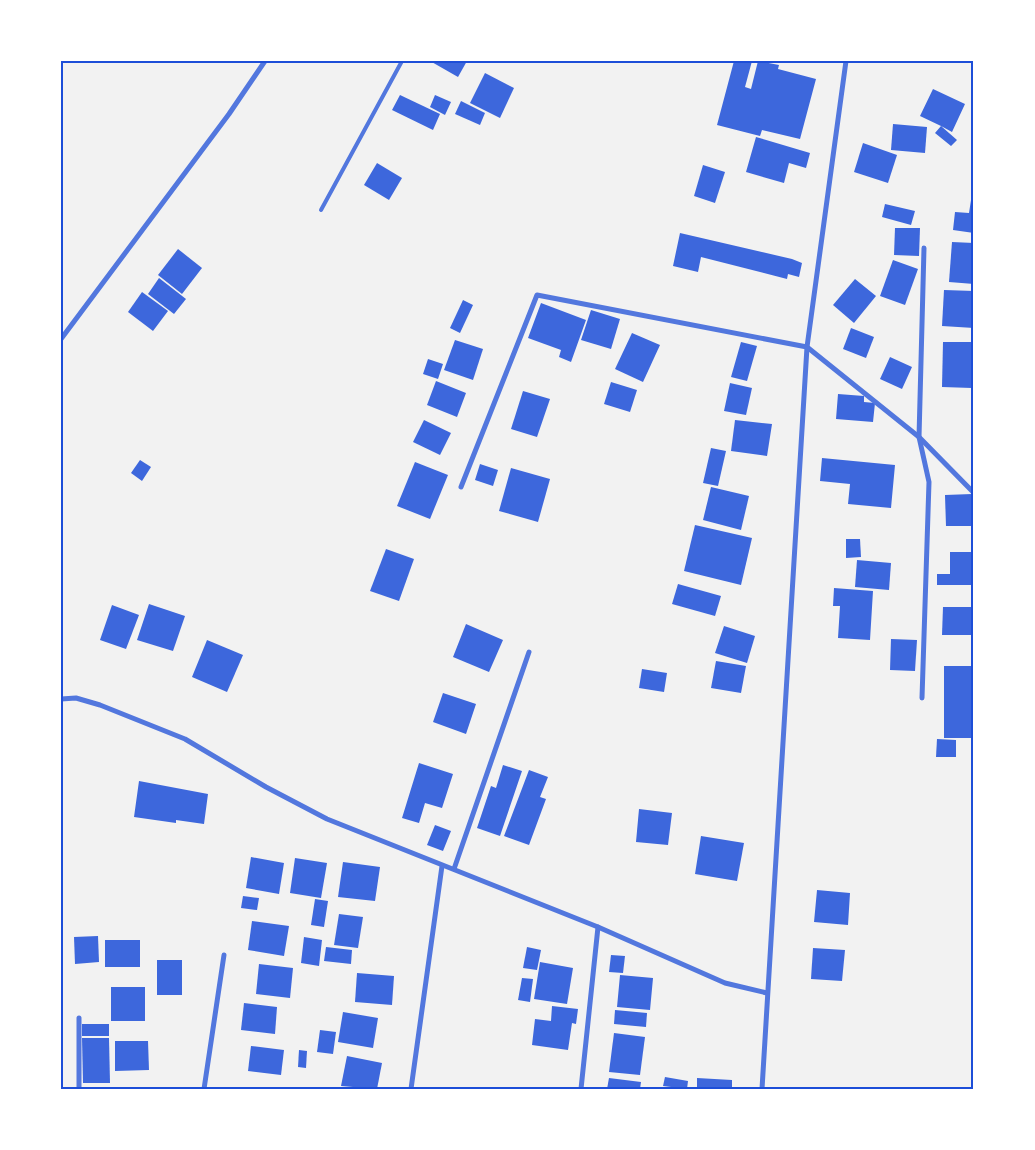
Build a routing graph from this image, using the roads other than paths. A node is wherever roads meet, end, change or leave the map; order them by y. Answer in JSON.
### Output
{"nodes":[{"id":1,"x":265,"y":61,"type":"edge"},
{"id":2,"x":402,"y":61,"type":"edge"},
{"id":3,"x":846,"y":61,"type":"edge"},
{"id":4,"x":321,"y":210,"type":"dead end"},
{"id":5,"x":924,"y":248,"type":"dead end"},
{"id":6,"x":61,"y":339,"type":"edge"},
{"id":7,"x":806,"y":347,"type":"junction"},
{"id":8,"x":919,"y":437,"type":"junction"},
{"id":9,"x":461,"y":487,"type":"dead end"},
{"id":10,"x":974,"y":494,"type":"edge"},
{"id":11,"x":529,"y":652,"type":"dead end"},
{"id":12,"x":922,"y":698,"type":"dead end"},
{"id":13,"x":61,"y":699,"type":"edge"},
{"id":14,"x":442,"y":866,"type":"junction"},
{"id":15,"x":454,"y":869,"type":"junction"},
{"id":16,"x":598,"y":927,"type":"junction"},
{"id":17,"x":224,"y":955,"type":"dead end"},
{"id":18,"x":767,"y":993,"type":"junction"},
{"id":19,"x":78,"y":1018,"type":"dead end"},
{"id":20,"x":79,"y":1089,"type":"edge"},
{"id":21,"x":204,"y":1089,"type":"edge"},
{"id":22,"x":411,"y":1089,"type":"edge"},
{"id":23,"x":581,"y":1089,"type":"edge"},
{"id":24,"x":762,"y":1089,"type":"edge"}],
"edges":[{"from":1,"to":6,"type":"street"},
{"from":2,"to":4,"type":"lane"},
{"from":3,"to":7,"type":"street"},
{"from":5,"to":8,"type":"street"},
{"from":7,"to":8,"type":"street"},
{"from":7,"to":9,"type":"street"},
{"from":7,"to":18,"type":"street"},
{"from":8,"to":10,"type":"street"},
{"from":8,"to":12,"type":"street"},
{"from":11,"to":15,"type":"street"},
{"from":13,"to":14,"type":"street"},
{"from":14,"to":15,"type":"street"},
{"from":14,"to":22,"type":"street"},
{"from":15,"to":16,"type":"street"},
{"from":16,"to":18,"type":"street"},
{"from":16,"to":23,"type":"street"},
{"from":17,"to":21,"type":"street"},
{"from":18,"to":24,"type":"street"},
{"from":19,"to":20,"type":"street"}]}
